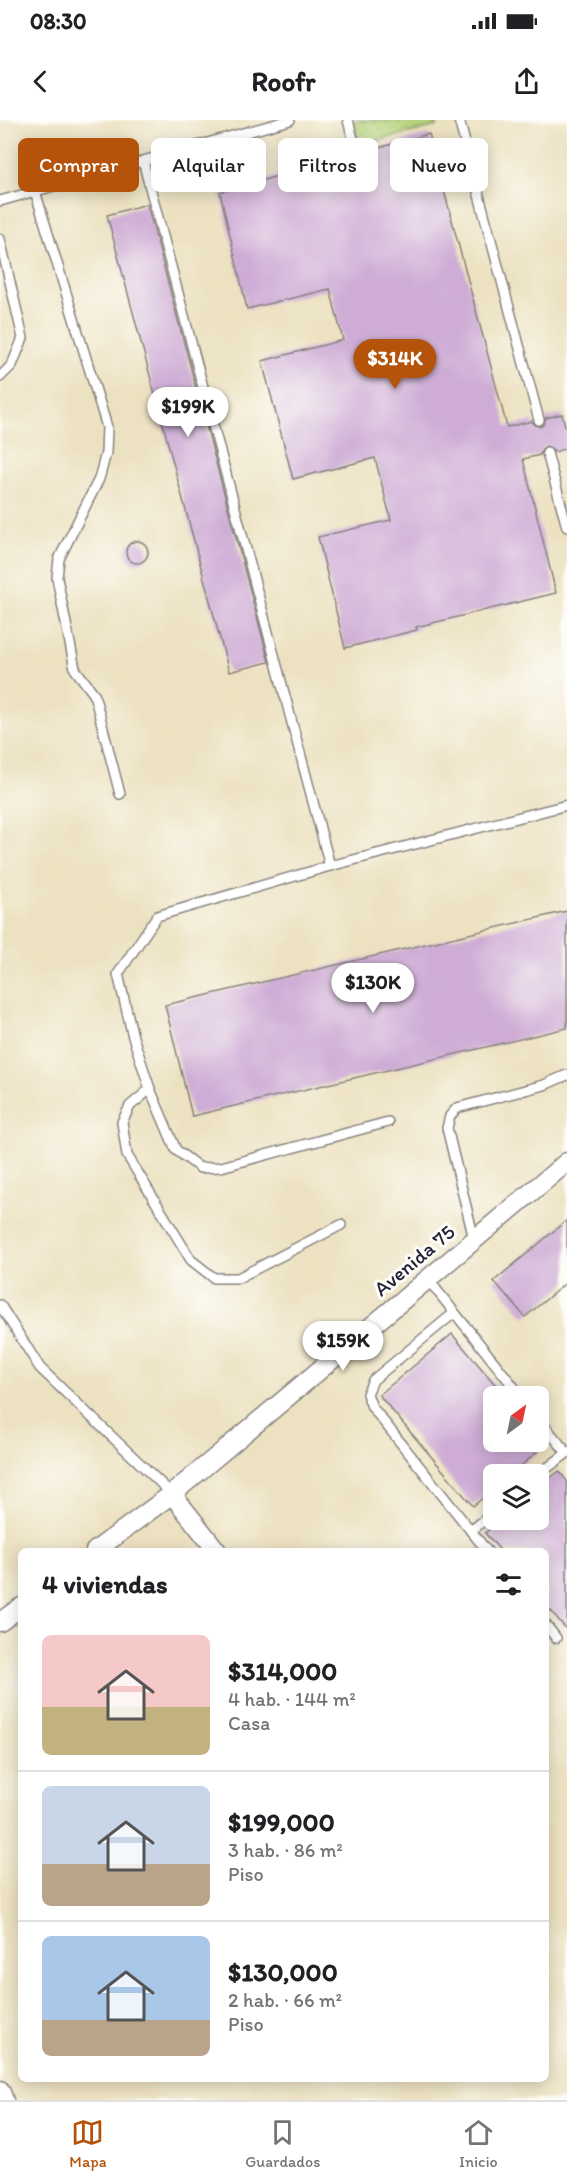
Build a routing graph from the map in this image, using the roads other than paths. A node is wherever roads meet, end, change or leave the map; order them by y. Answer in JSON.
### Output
{"nodes":[{"id":1,"x":290,"y":120,"type":"edge"},
{"id":2,"x":348,"y":120,"type":"edge"},
{"id":3,"x":459,"y":120,"type":"edge"},
{"id":4,"x":353,"y":138,"type":"edge"},
{"id":5,"x":143,"y":161,"type":"junction"},
{"id":6,"x":139,"y":162,"type":"edge"},
{"id":7,"x":32,"y":192,"type":"edge"},
{"id":8,"x":35,"y":192,"type":"edge"},
{"id":9,"x":0,"y":201,"type":"edge"},
{"id":10,"x":0,"y":239,"type":"edge"},
{"id":11,"x":0,"y":377,"type":"edge"},
{"id":12,"x":539,"y":420,"type":"dead end"},
{"id":13,"x":547,"y":453,"type":"dead end"},
{"id":14,"x":567,"y":527,"type":"edge"},
{"id":15,"x":120,"y":794,"type":"dead end"},
{"id":16,"x":567,"y":805,"type":"edge"},
{"id":17,"x":330,"y":866,"type":"junction"},
{"id":18,"x":567,"y":1075,"type":"edge"},
{"id":19,"x":150,"y":1089,"type":"junction"},
{"id":20,"x":388,"y":1122,"type":"dead end"},
{"id":21,"x":567,"y":1162,"type":"edge"},
{"id":22,"x":341,"y":1225,"type":"dead end"},
{"id":23,"x":474,"y":1239,"type":"junction"},
{"id":24,"x":427,"y":1278,"type":"junction"},
{"id":25,"x":0,"y":1305,"type":"edge"},
{"id":26,"x":454,"y":1313,"type":"junction"},
{"id":27,"x":513,"y":1386,"type":"edge"},
{"id":28,"x":549,"y":1431,"type":"edge"},
{"id":29,"x":567,"y":1453,"type":"edge"},
{"id":30,"x":549,"y":1467,"type":"edge"},
{"id":31,"x":172,"y":1494,"type":"junction"},
{"id":32,"x":483,"y":1521,"type":"edge"},
{"id":33,"x":471,"y":1531,"type":"junction"},
{"id":34,"x":99,"y":1548,"type":"edge"},
{"id":35,"x":215,"y":1548,"type":"edge"},
{"id":36,"x":485,"y":1548,"type":"edge"},
{"id":37,"x":18,"y":1609,"type":"edge"},
{"id":38,"x":0,"y":1622,"type":"edge"},
{"id":39,"x":549,"y":1629,"type":"edge"},
{"id":40,"x":556,"y":1638,"type":"dead end"},
{"id":41,"x":0,"y":2090,"type":"edge"},
{"id":42,"x":4,"y":2100,"type":"edge"}],
"edges":[{"from":1,"to":5,"type":"lane"},
{"from":2,"to":4,"type":"lane"},
{"from":3,"to":12,"type":"lane"},
{"from":5,"to":6,"type":"lane"},
{"from":5,"to":17,"type":"lane"},
{"from":7,"to":9,"type":"lane"},
{"from":8,"to":15,"type":"lane"},
{"from":10,"to":11,"type":"lane"},
{"from":13,"to":14,"type":"lane"},
{"from":16,"to":17,"type":"lane"},
{"from":17,"to":19,"type":"lane"},
{"from":18,"to":23,"type":"lane"},
{"from":19,"to":20,"type":"lane"},
{"from":19,"to":22,"type":"lane"},
{"from":21,"to":23,"type":"street","name":"Avenida 75"},
{"from":23,"to":24,"type":"street","name":"Avenida 75"},
{"from":24,"to":26,"type":"lane"},
{"from":24,"to":31,"type":"street","name":"Avenida 75"},
{"from":25,"to":31,"type":"lane"},
{"from":26,"to":27,"type":"lane"},
{"from":26,"to":33,"type":"lane"},
{"from":28,"to":29,"type":"lane"},
{"from":29,"to":30,"type":"lane"},
{"from":31,"to":34,"type":"street","name":"Avenida 75"},
{"from":31,"to":35,"type":"street"},
{"from":32,"to":33,"type":"lane"},
{"from":33,"to":36,"type":"lane"},
{"from":37,"to":38,"type":"street"},
{"from":39,"to":40,"type":"lane"},
{"from":41,"to":42,"type":"street"}]}
